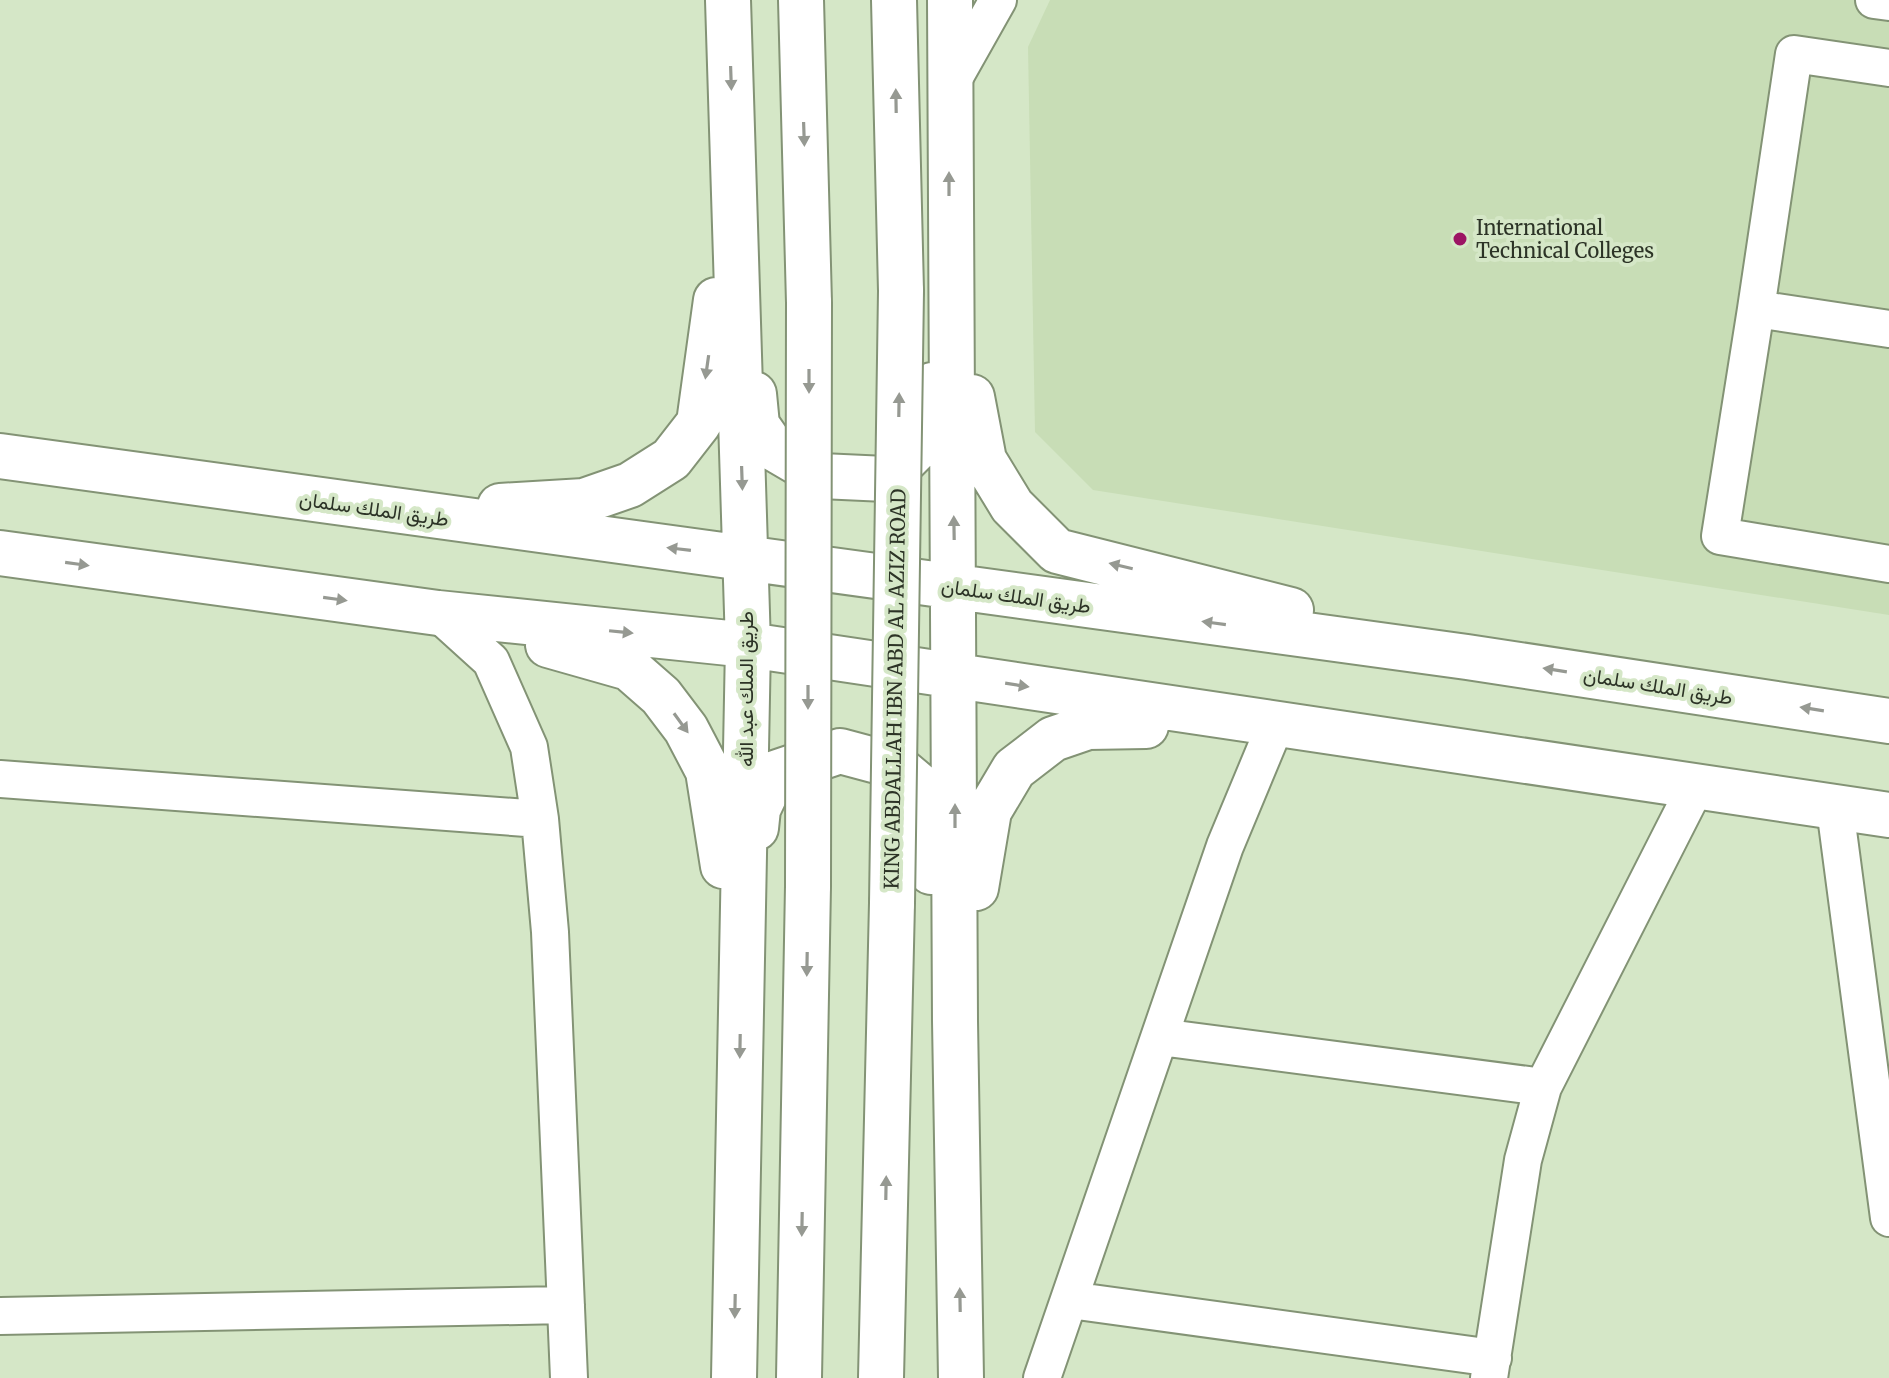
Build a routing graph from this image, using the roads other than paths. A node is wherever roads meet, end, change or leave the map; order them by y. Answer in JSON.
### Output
{"nodes":[{"id":1,"x":728,"y":0,"type":"edge"},
{"id":2,"x":801,"y":0,"type":"edge"},
{"id":3,"x":894,"y":0,"type":"edge"},
{"id":4,"x":950,"y":0,"type":"edge"},
{"id":5,"x":998,"y":0,"type":"edge"},
{"id":6,"x":1874,"y":0,"type":"edge"},
{"id":7,"x":1889,"y":2,"type":"edge"},
{"id":8,"x":1889,"y":68,"type":"edge"},
{"id":9,"x":949,"y":87,"type":"junction"},
{"id":10,"x":734,"y":179,"type":"junction"},
{"id":11,"x":949,"y":228,"type":"junction"},
{"id":12,"x":1756,"y":309,"type":"junction"},
{"id":13,"x":1889,"y":329,"type":"edge"},
{"id":14,"x":0,"y":456,"type":"edge"},
{"id":15,"x":399,"y":513,"type":"junction"},
{"id":16,"x":0,"y":553,"type":"edge"},
{"id":17,"x":745,"y":558,"type":"junction"},
{"id":18,"x":1889,"y":564,"type":"edge"},
{"id":19,"x":955,"y":588,"type":"junction"},
{"id":20,"x":438,"y":613,"type":"junction"},
{"id":21,"x":748,"y":645,"type":"junction"},
{"id":22,"x":1467,"y":657,"type":"junction"},
{"id":23,"x":956,"y":676,"type":"junction"},
{"id":24,"x":1889,"y":721,"type":"edge"},
{"id":25,"x":1275,"y":726,"type":"junction"},
{"id":26,"x":0,"y":779,"type":"edge"},
{"id":27,"x":1695,"y":788,"type":"junction"},
{"id":28,"x":1835,"y":808,"type":"junction"},
{"id":29,"x":1889,"y":815,"type":"edge"},
{"id":30,"x":540,"y":819,"type":"junction"},
{"id":31,"x":740,"y":981,"type":"junction"},
{"id":32,"x":955,"y":1021,"type":"junction"},
{"id":33,"x":1160,"y":1037,"type":"junction"},
{"id":34,"x":1543,"y":1087,"type":"junction"},
{"id":35,"x":1885,"y":1164,"type":"edge"},
{"id":36,"x":1889,"y":1218,"type":"edge"},
{"id":37,"x":1070,"y":1300,"type":"junction"},
{"id":38,"x":566,"y":1305,"type":"junction"},
{"id":39,"x":0,"y":1316,"type":"edge"},
{"id":40,"x":1491,"y":1368,"type":"edge"},
{"id":41,"x":569,"y":1378,"type":"edge"},
{"id":42,"x":734,"y":1378,"type":"edge"},
{"id":43,"x":799,"y":1378,"type":"edge"},
{"id":44,"x":881,"y":1378,"type":"edge"},
{"id":45,"x":961,"y":1378,"type":"edge"},
{"id":46,"x":1042,"y":1378,"type":"edge"}],
"edges":[{"from":1,"to":10,"type":"main road","name":"طريق الملك عبد الله","one_way":true},
{"from":2,"to":43,"type":"main road","one_way":true,"bridge":true},
{"from":44,"to":3,"type":"main road","name":"KING ABDALLAH IBN ABD AL AZIZ ROAD","one_way":true,"bridge":true},
{"from":4,"to":9,"type":"main road"},
{"from":5,"to":9,"type":"street"},
{"from":6,"to":7,"type":"street"},
{"from":8,"to":12,"type":"street"},
{"from":11,"to":9,"type":"main road","one_way":true},
{"from":10,"to":11,"type":"main road"},
{"from":10,"to":15,"type":"main road","one_way":true},
{"from":10,"to":17,"type":"main road","name":"طريق الملك عبد الله","one_way":true},
{"from":19,"to":11,"type":"main road","one_way":true},
{"from":22,"to":11,"type":"main road","one_way":true},
{"from":12,"to":13,"type":"street"},
{"from":12,"to":18,"type":"street"},
{"from":14,"to":15,"type":"main road","name":"طريق الملك سلمان"},
{"from":17,"to":15,"type":"main road","name":"طريق الملك سلمان","one_way":true},
{"from":16,"to":20,"type":"main road","one_way":true},
{"from":17,"to":19,"type":"main road","name":"طريق الملك سلمان"},
{"from":17,"to":21,"type":"main road","name":"طريق الملك عبد الله"},
{"from":22,"to":19,"type":"main road","name":"طريق الملك سلمان","one_way":true},
{"from":19,"to":23,"type":"main road"},
{"from":20,"to":21,"type":"main road","one_way":true},
{"from":20,"to":30,"type":"street"},
{"from":20,"to":31,"type":"main road","one_way":true},
{"from":21,"to":23,"type":"main road"},
{"from":21,"to":31,"type":"main road","name":"طريق الملك عبد الله"},
{"from":24,"to":22,"type":"main road","name":"طريق الملك سلمان","one_way":true},
{"from":23,"to":25,"type":"main road","one_way":true},
{"from":32,"to":23,"type":"main road","one_way":true},
{"from":25,"to":27,"type":"main road"},
{"from":25,"to":32,"type":"main road"},
{"from":25,"to":33,"type":"street"},
{"from":26,"to":30,"type":"street"},
{"from":27,"to":28,"type":"main road"},
{"from":27,"to":34,"type":"street"},
{"from":28,"to":29,"type":"main road"},
{"from":28,"to":35,"type":"street"},
{"from":30,"to":38,"type":"street"},
{"from":31,"to":32,"type":"main road"},
{"from":31,"to":42,"type":"main road","name":"طريق الملك عبد الله","one_way":true},
{"from":45,"to":32,"type":"main road","one_way":true},
{"from":33,"to":34,"type":"street"},
{"from":33,"to":37,"type":"street"},
{"from":34,"to":40,"type":"street"},
{"from":35,"to":36,"type":"street"},
{"from":37,"to":40,"type":"street"},
{"from":37,"to":46,"type":"street"},
{"from":38,"to":39,"type":"street"},
{"from":38,"to":41,"type":"street"}]}
